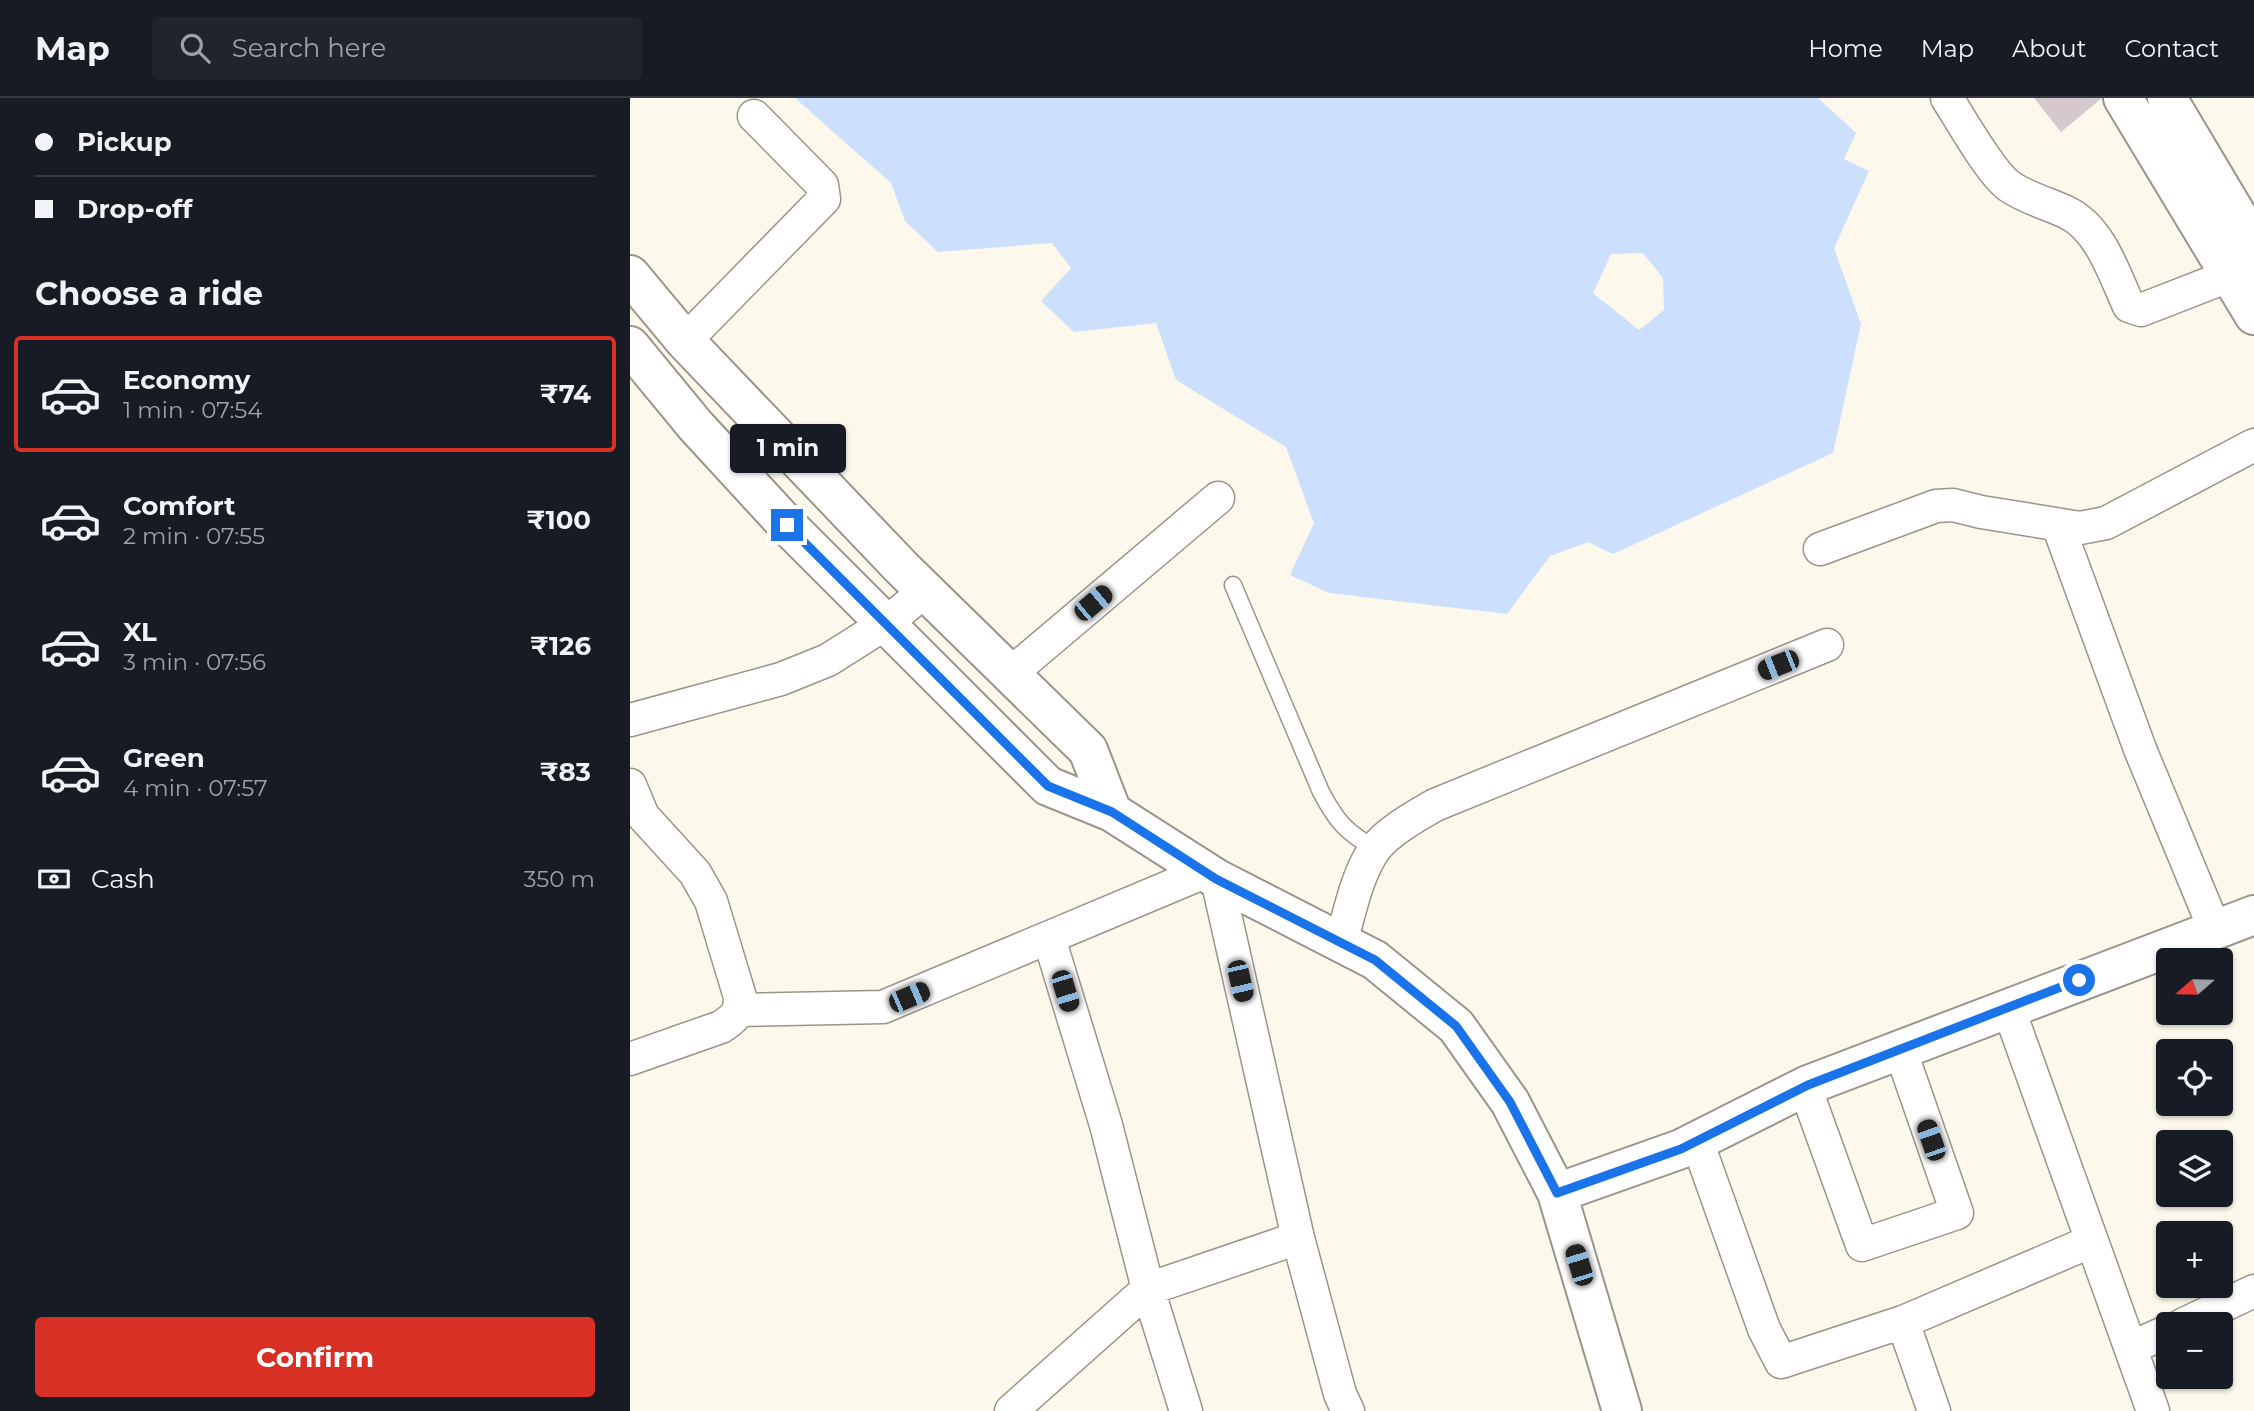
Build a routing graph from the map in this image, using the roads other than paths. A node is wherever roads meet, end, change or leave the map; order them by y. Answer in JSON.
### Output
{"nodes":[{"id":1,"x":1947,"y":98,"type":"edge"},
{"id":2,"x":2123,"y":98,"type":"edge"},
{"id":3,"x":2167,"y":98,"type":"edge"},
{"id":4,"x":754,"y":116,"type":"dead end"},
{"id":5,"x":2254,"y":244,"type":"edge"},
{"id":6,"x":2242,"y":271,"type":"edge"},
{"id":7,"x":630,"y":275,"type":"edge"},
{"id":8,"x":2254,"y":314,"type":"edge"},
{"id":9,"x":685,"y":341,"type":"junction"},
{"id":10,"x":630,"y":346,"type":"edge"},
{"id":11,"x":2254,"y":445,"type":"edge"},
{"id":12,"x":1218,"y":498,"type":"dead end"},
{"id":13,"x":2058,"y":524,"type":"junction"},
{"id":14,"x":1820,"y":549,"type":"dead end"},
{"id":15,"x":1233,"y":585,"type":"dead end"},
{"id":16,"x":925,"y":592,"type":"junction"},
{"id":17,"x":886,"y":624,"type":"junction"},
{"id":18,"x":1827,"y":645,"type":"dead end"},
{"id":19,"x":1010,"y":674,"type":"junction"},
{"id":20,"x":630,"y":720,"type":"edge"},
{"id":21,"x":630,"y":785,"type":"edge"},
{"id":22,"x":1112,"y":812,"type":"junction"},
{"id":23,"x":1375,"y":849,"type":"junction"},
{"id":24,"x":1212,"y":875,"type":"junction"},
{"id":25,"x":2254,"y":915,"type":"edge"},
{"id":26,"x":2215,"y":930,"type":"junction"},
{"id":27,"x":1049,"y":938,"type":"junction"},
{"id":28,"x":1341,"y":943,"type":"junction"},
{"id":29,"x":2008,"y":1007,"type":"junction"},
{"id":30,"x":740,"y":1010,"type":"junction"},
{"id":31,"x":1900,"y":1049,"type":"junction"},
{"id":32,"x":630,"y":1059,"type":"edge"},
{"id":33,"x":1805,"y":1087,"type":"junction"},
{"id":34,"x":1698,"y":1141,"type":"junction"},
{"id":35,"x":1557,"y":1193,"type":"junction"},
{"id":36,"x":1298,"y":1238,"type":"junction"},
{"id":37,"x":2092,"y":1241,"type":"junction"},
{"id":38,"x":1147,"y":1289,"type":"junction"},
{"id":39,"x":2254,"y":1291,"type":"edge"},
{"id":40,"x":2210,"y":1312,"type":"edge"},
{"id":41,"x":1903,"y":1322,"type":"junction"},
{"id":42,"x":2156,"y":1337,"type":"edge"},
{"id":43,"x":2131,"y":1348,"type":"junction"},
{"id":44,"x":1011,"y":1411,"type":"edge"},
{"id":45,"x":1186,"y":1411,"type":"edge"},
{"id":46,"x":1348,"y":1411,"type":"edge"},
{"id":47,"x":1622,"y":1411,"type":"edge"},
{"id":48,"x":1934,"y":1411,"type":"edge"},
{"id":49,"x":2153,"y":1411,"type":"edge"}],
"edges":[{"from":1,"to":6,"type":"street"},
{"from":2,"to":6,"type":"street"},
{"from":3,"to":5,"type":"street"},
{"from":4,"to":9,"type":"street"},
{"from":6,"to":8,"type":"street"},
{"from":7,"to":9,"type":"street"},
{"from":9,"to":16,"type":"street"},
{"from":10,"to":17,"type":"street"},
{"from":11,"to":13,"type":"street"},
{"from":12,"to":19,"type":"street"},
{"from":13,"to":14,"type":"street"},
{"from":13,"to":26,"type":"street"},
{"from":15,"to":23,"type":"lane"},
{"from":16,"to":17,"type":"street"},
{"from":16,"to":19,"type":"street"},
{"from":17,"to":20,"type":"street"},
{"from":17,"to":22,"type":"street"},
{"from":18,"to":23,"type":"street"},
{"from":19,"to":22,"type":"street"},
{"from":21,"to":30,"type":"street"},
{"from":22,"to":24,"type":"street"},
{"from":23,"to":28,"type":"street"},
{"from":24,"to":27,"type":"street"},
{"from":24,"to":28,"type":"street"},
{"from":24,"to":36,"type":"street"},
{"from":25,"to":26,"type":"street"},
{"from":26,"to":29,"type":"street"},
{"from":27,"to":30,"type":"street"},
{"from":27,"to":38,"type":"street"},
{"from":28,"to":35,"type":"street"},
{"from":29,"to":31,"type":"street"},
{"from":29,"to":37,"type":"street"},
{"from":30,"to":32,"type":"street"},
{"from":31,"to":33,"type":"street"},
{"from":31,"to":33,"type":"street"},
{"from":33,"to":34,"type":"street"},
{"from":34,"to":35,"type":"street"},
{"from":34,"to":41,"type":"street"},
{"from":35,"to":47,"type":"street"},
{"from":36,"to":38,"type":"street"},
{"from":36,"to":46,"type":"street"},
{"from":37,"to":41,"type":"street"},
{"from":37,"to":43,"type":"street"},
{"from":38,"to":44,"type":"street"},
{"from":38,"to":45,"type":"street"},
{"from":39,"to":40,"type":"street"},
{"from":41,"to":48,"type":"street"},
{"from":42,"to":43,"type":"street"},
{"from":43,"to":49,"type":"street"}]}
